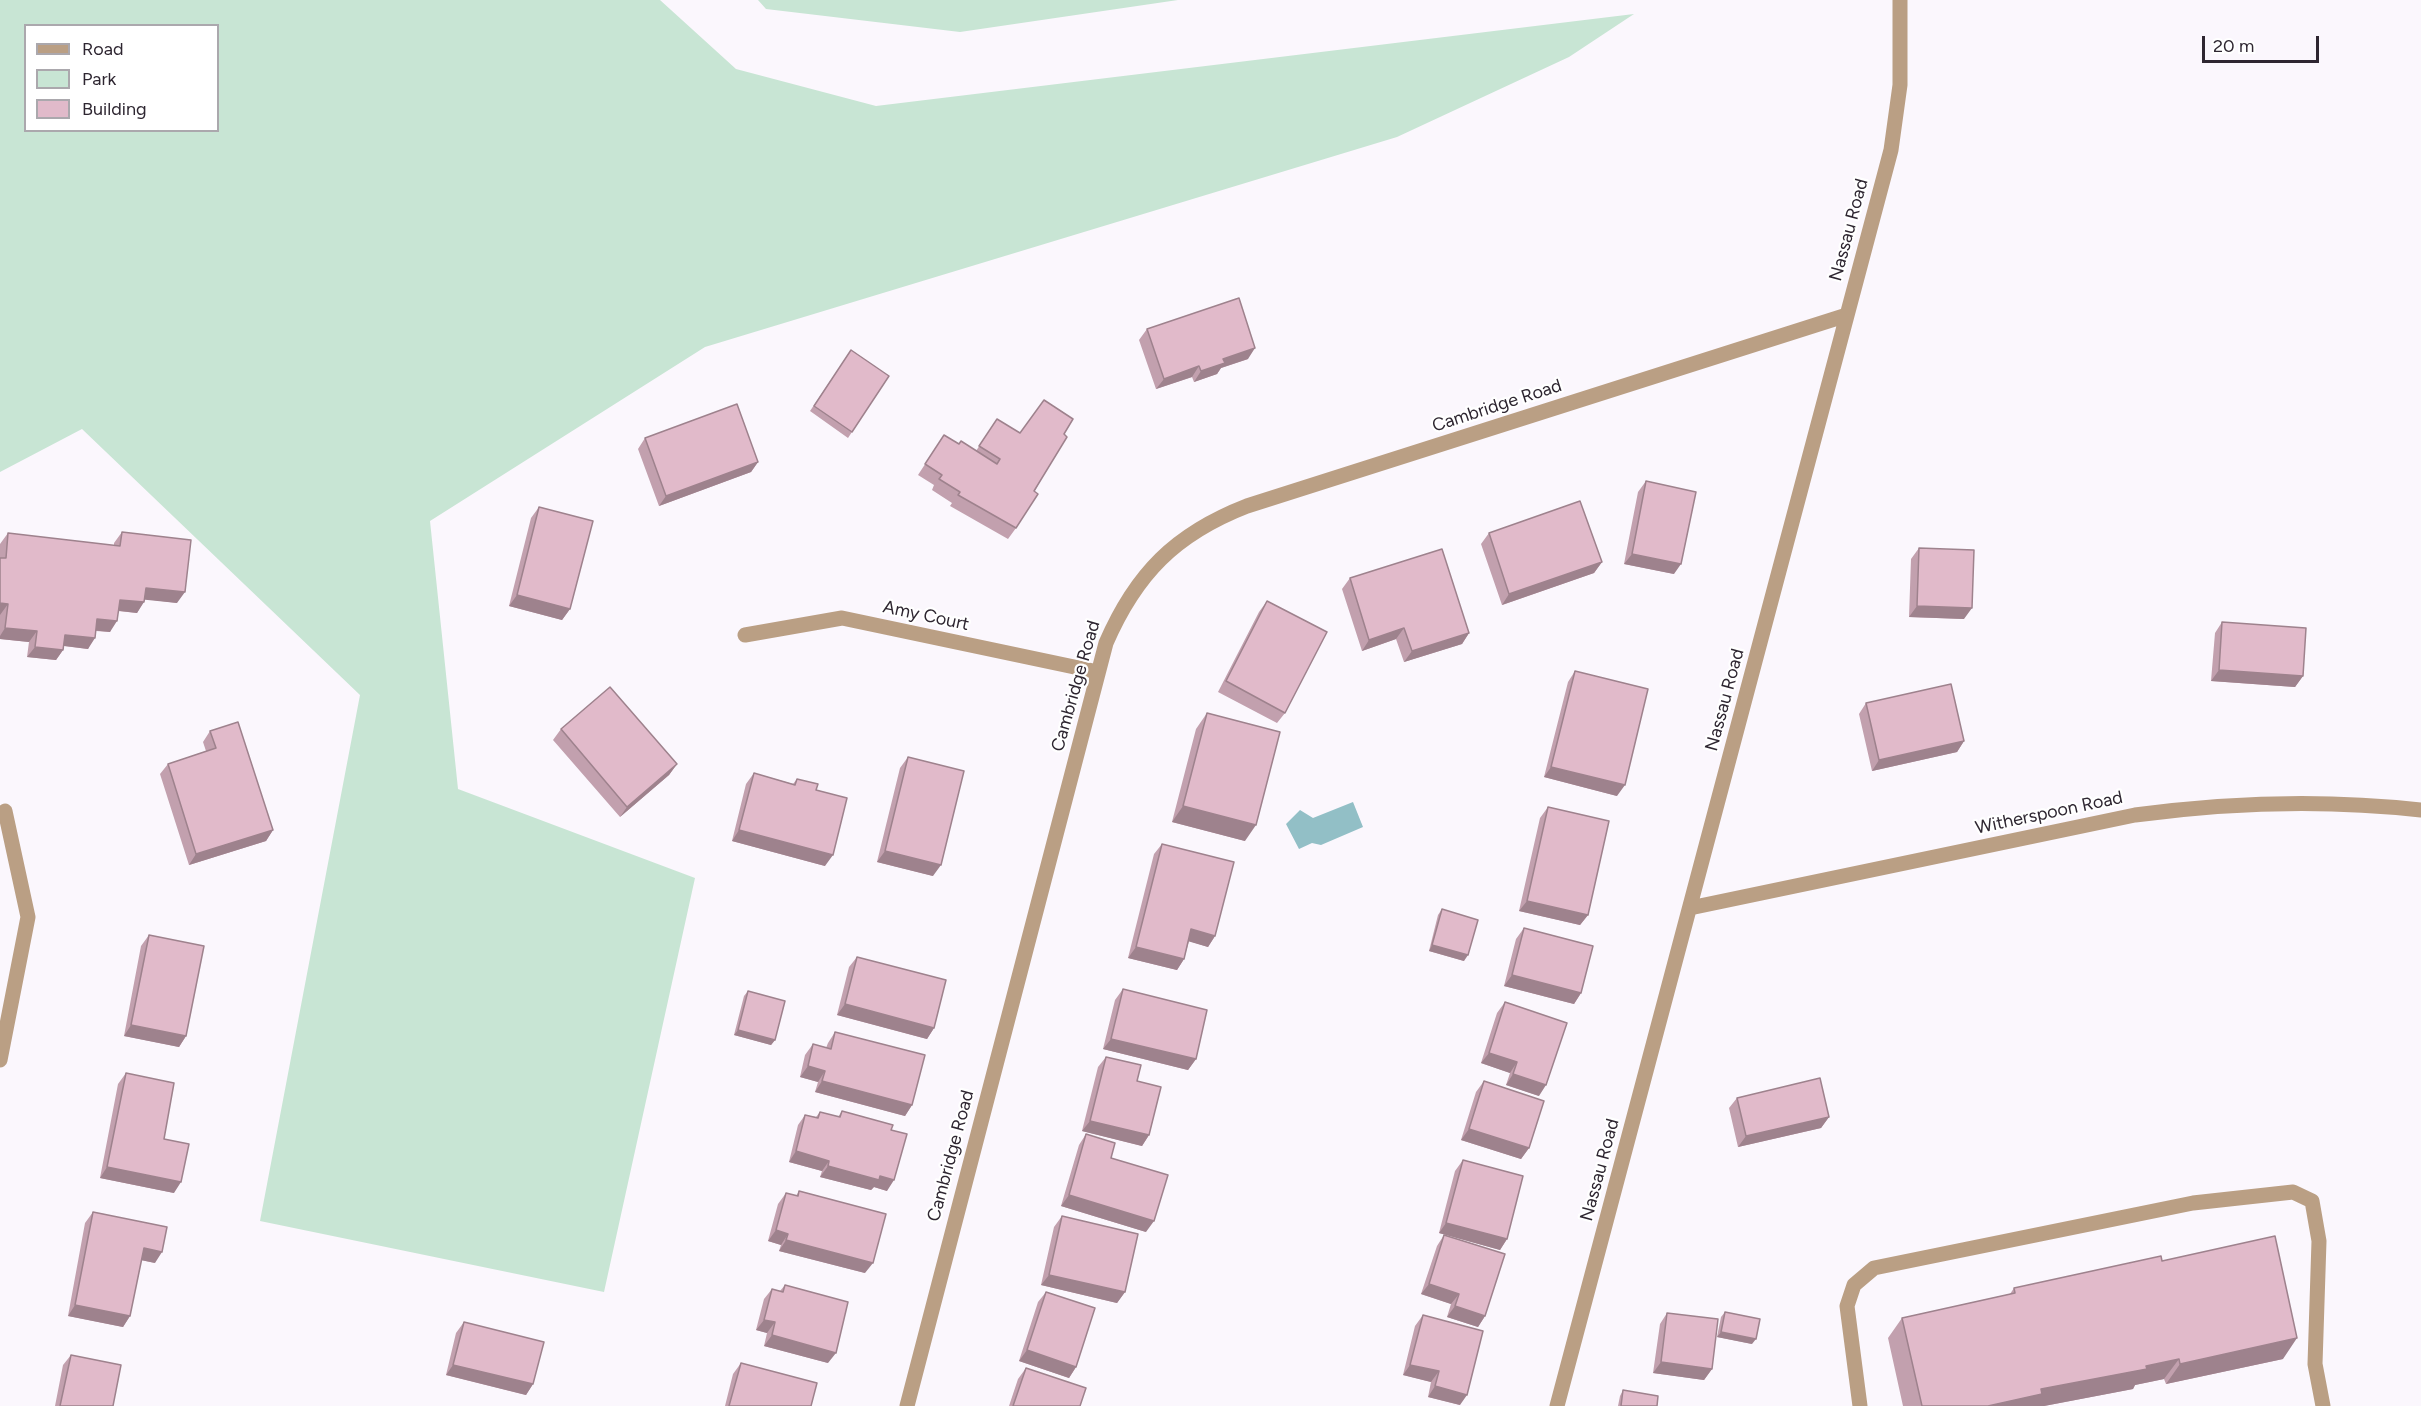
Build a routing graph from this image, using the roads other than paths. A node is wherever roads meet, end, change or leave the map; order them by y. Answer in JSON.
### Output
{"nodes":[{"id":1,"x":1900,"y":0,"type":"edge"},
{"id":2,"x":1846,"y":315,"type":"junction"},
{"id":3,"x":745,"y":635,"type":"dead end"},
{"id":4,"x":1098,"y":672,"type":"junction"},
{"id":5,"x":2421,"y":810,"type":"edge"},
{"id":6,"x":5,"y":811,"type":"dead end"},
{"id":7,"x":1690,"y":908,"type":"junction"},
{"id":8,"x":0,"y":1060,"type":"edge"},
{"id":9,"x":907,"y":1406,"type":"edge"},
{"id":10,"x":1557,"y":1406,"type":"edge"},
{"id":11,"x":1860,"y":1406,"type":"edge"},
{"id":12,"x":2323,"y":1406,"type":"edge"}],
"edges":[{"from":1,"to":2,"type":"street","name":"Nassau Road"},
{"from":2,"to":4,"type":"street","name":"Cambridge Road"},
{"from":2,"to":7,"type":"street","name":"Nassau Road"},
{"from":3,"to":4,"type":"street","name":"Amy Court"},
{"from":4,"to":9,"type":"street","name":"Cambridge Road"},
{"from":5,"to":7,"type":"street","name":"Witherspoon Road"},
{"from":6,"to":8,"type":"street"},
{"from":7,"to":10,"type":"street","name":"Nassau Road"},
{"from":11,"to":12,"type":"street"}]}
